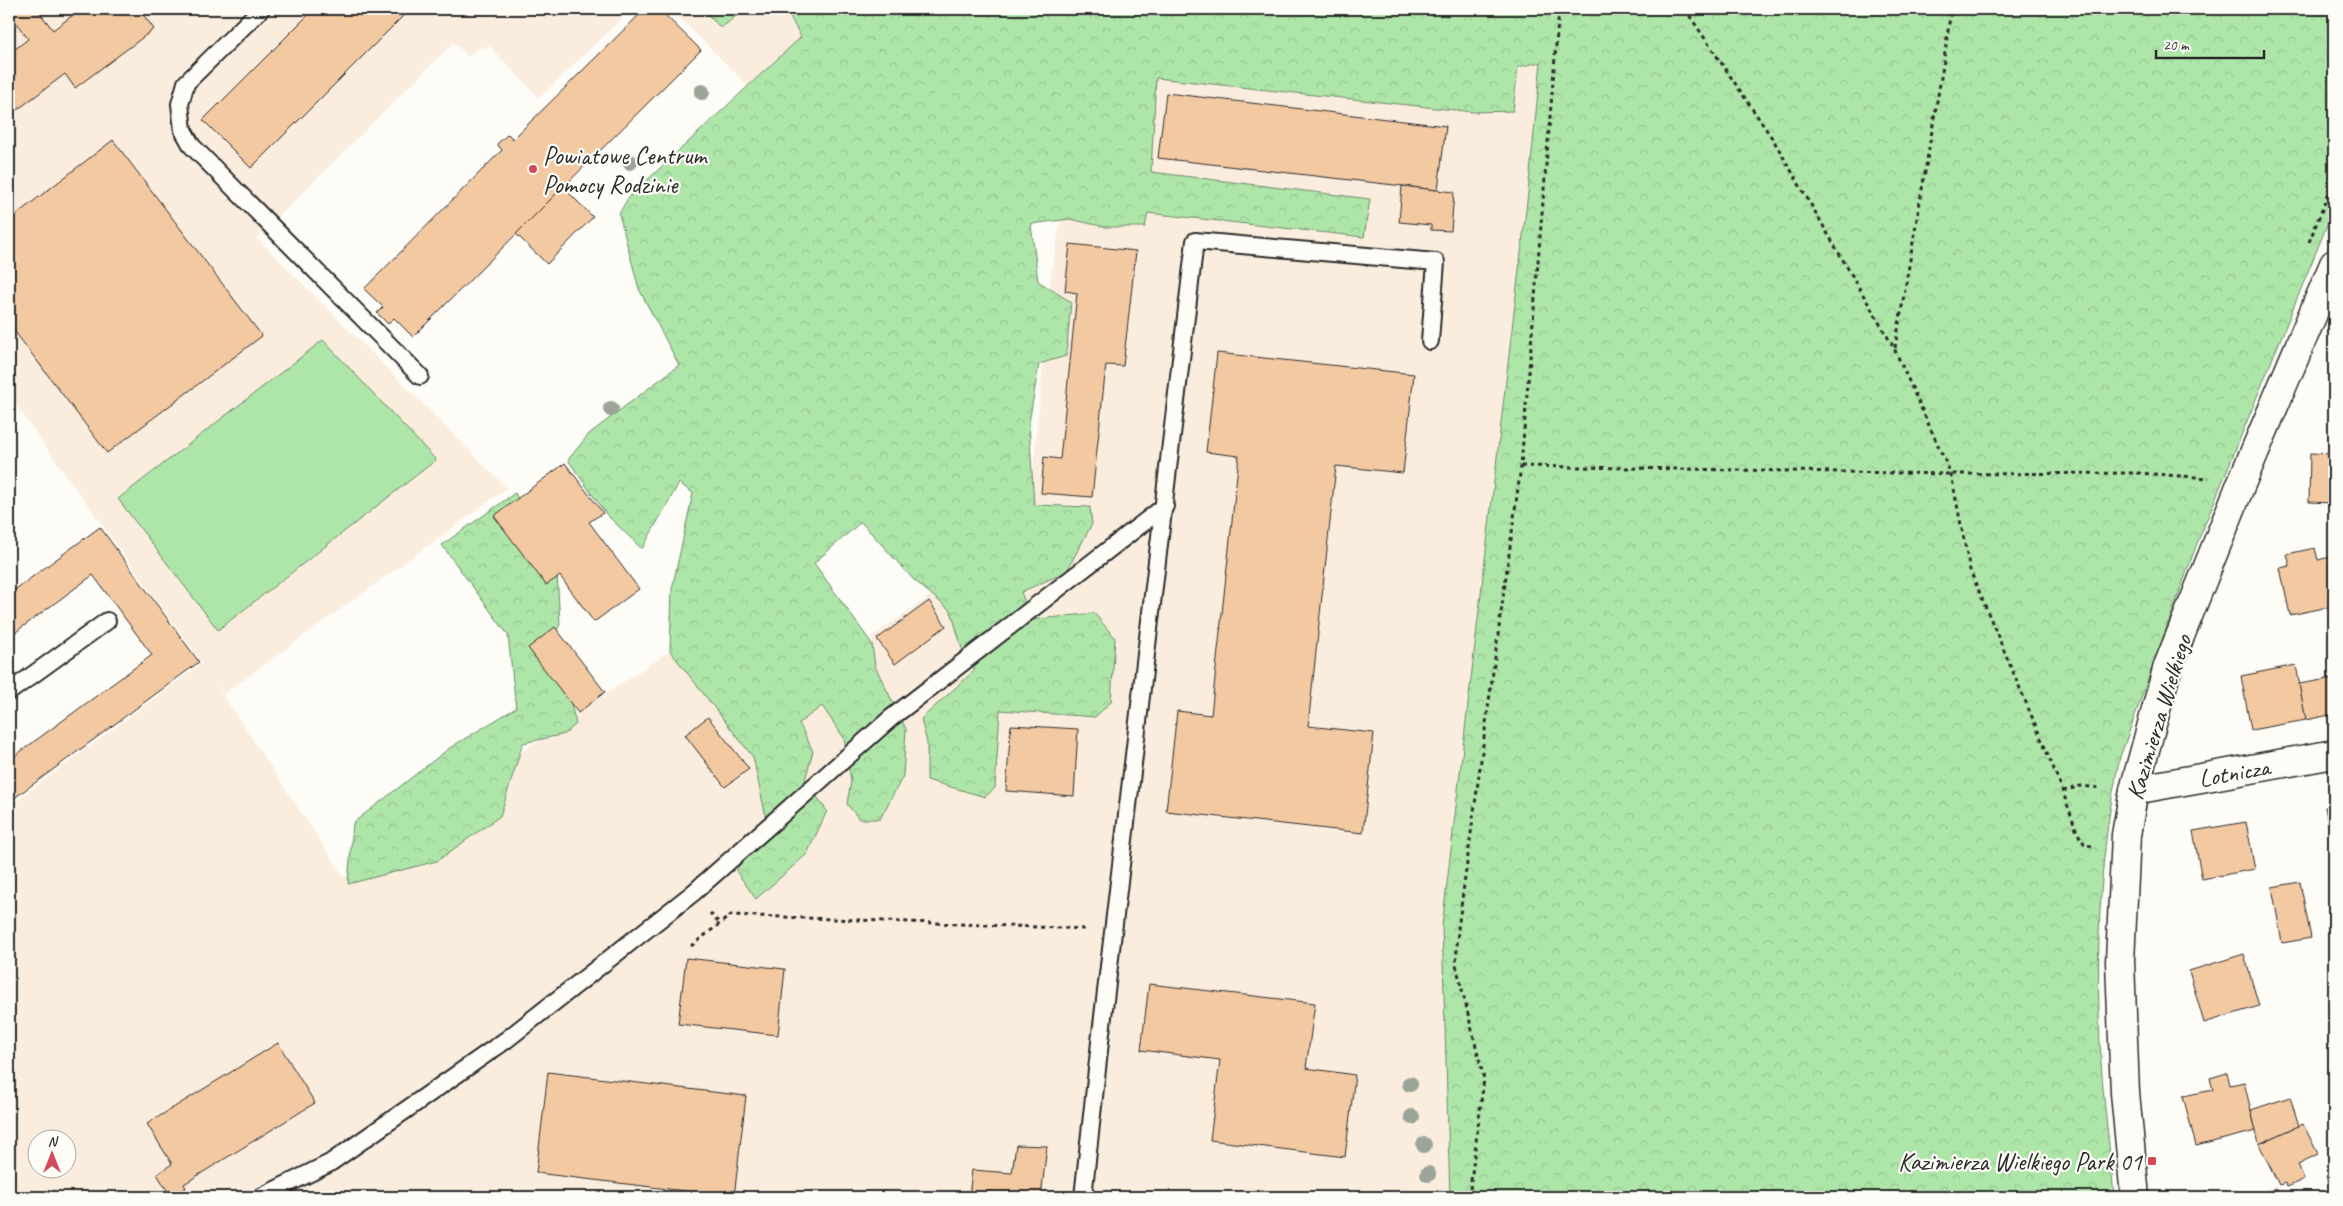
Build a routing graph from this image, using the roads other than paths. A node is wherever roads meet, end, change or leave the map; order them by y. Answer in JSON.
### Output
{"nodes":[{"id":1,"x":261,"y":9,"type":"edge"},
{"id":2,"x":2334,"y":264,"type":"edge"},
{"id":3,"x":1430,"y":341,"type":"dead end"},
{"id":4,"x":420,"y":376,"type":"dead end"},
{"id":5,"x":1165,"y":506,"type":"junction"},
{"id":6,"x":107,"y":621,"type":"dead end"},
{"id":7,"x":9,"y":692,"type":"edge"},
{"id":8,"x":2334,"y":754,"type":"edge"},
{"id":9,"x":2134,"y":790,"type":"junction"},
{"id":10,"x":261,"y":1197,"type":"edge"},
{"id":11,"x":1083,"y":1197,"type":"edge"},
{"id":12,"x":2135,"y":1197,"type":"edge"}],
"edges":[{"from":1,"to":4,"type":"lane"},
{"from":2,"to":9,"type":"street","name":"Kazimierza Wielkiego"},
{"from":3,"to":5,"type":"lane"},
{"from":5,"to":10,"type":"lane"},
{"from":5,"to":11,"type":"lane"},
{"from":6,"to":7,"type":"lane"},
{"from":8,"to":9,"type":"street","name":"Lotnicza"},
{"from":9,"to":12,"type":"street","name":"Kazimierza Wielkiego"}]}
